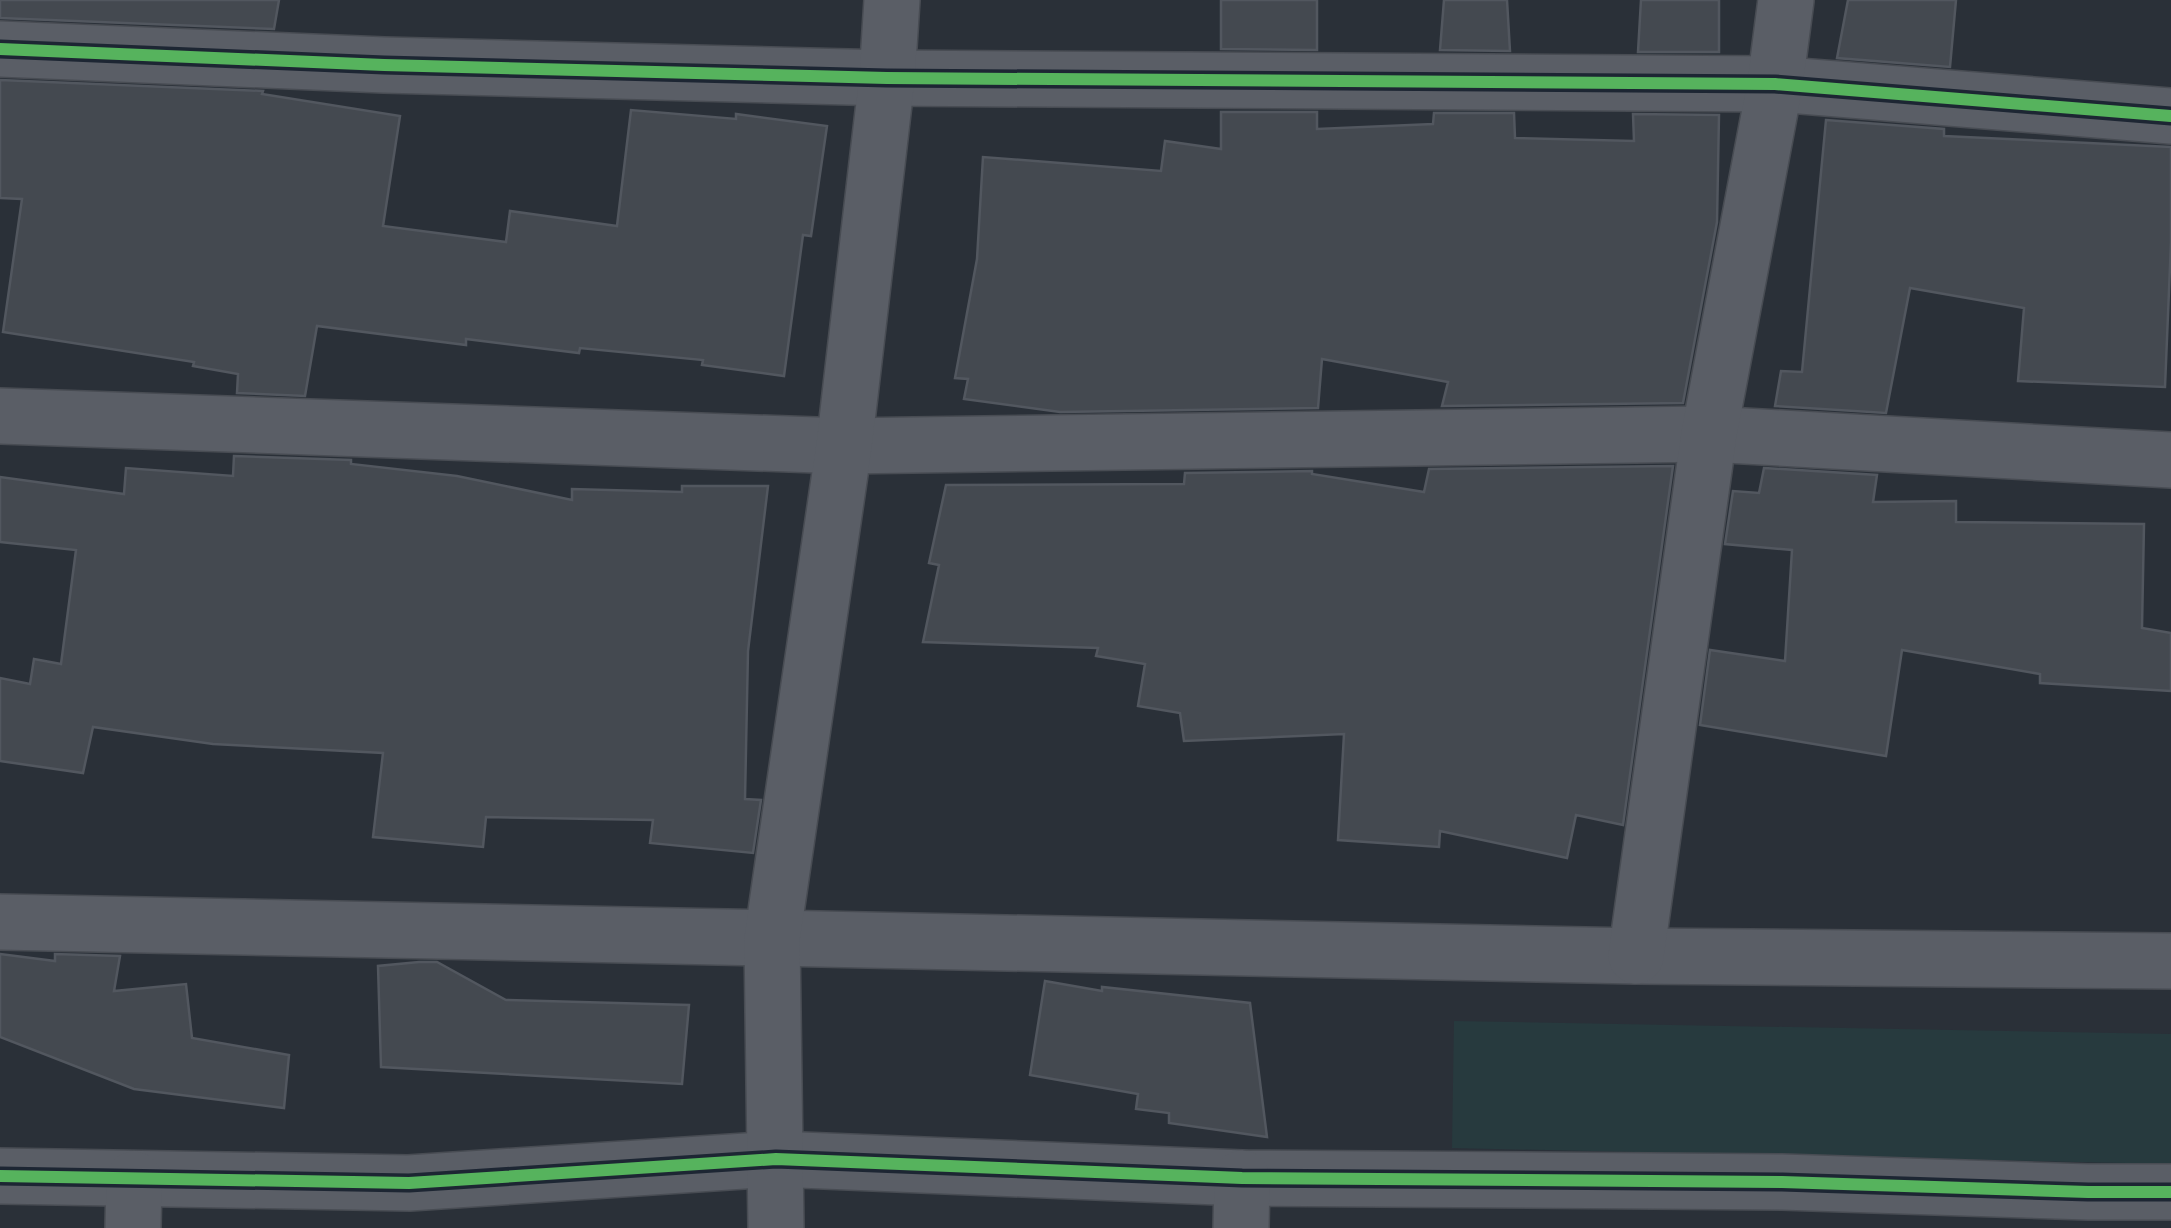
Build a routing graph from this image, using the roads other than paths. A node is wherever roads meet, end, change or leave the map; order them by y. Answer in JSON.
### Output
{"nodes":[{"id":1,"x":892,"y":0,"type":"edge"},
{"id":2,"x":1786,"y":0,"type":"edge"},
{"id":3,"x":0,"y":48,"type":"edge"},
{"id":4,"x":887,"y":78,"type":"junction"},
{"id":5,"x":1776,"y":84,"type":"junction"},
{"id":6,"x":2171,"y":116,"type":"edge"},
{"id":7,"x":0,"y":416,"type":"edge"},
{"id":8,"x":1709,"y":434,"type":"junction"},
{"id":9,"x":844,"y":446,"type":"junction"},
{"id":10,"x":2171,"y":460,"type":"edge"},
{"id":11,"x":0,"y":922,"type":"edge"},
{"id":12,"x":772,"y":939,"type":"junction"},
{"id":13,"x":1636,"y":956,"type":"junction"},
{"id":14,"x":2171,"y":961,"type":"edge"},
{"id":15,"x":776,"y":1159,"type":"junction"},
{"id":16,"x":0,"y":1176,"type":"edge"},
{"id":17,"x":2171,"y":1192,"type":"edge"},
{"id":18,"x":133,"y":1203,"type":"edge"},
{"id":19,"x":1241,"y":1203,"type":"edge"},
{"id":20,"x":1779,"y":1205,"type":"edge"},
{"id":21,"x":409,"y":1206,"type":"edge"},
{"id":22,"x":2085,"y":1210,"type":"edge"},
{"id":23,"x":776,"y":1228,"type":"edge"}],
"edges":[{"from":1,"to":4,"type":"street"},
{"from":2,"to":5,"type":"street"},
{"from":3,"to":4,"type":"street"},
{"from":4,"to":5,"type":"street"},
{"from":4,"to":9,"type":"street"},
{"from":5,"to":6,"type":"street"},
{"from":5,"to":8,"type":"street"},
{"from":7,"to":9,"type":"street"},
{"from":8,"to":9,"type":"street"},
{"from":8,"to":10,"type":"street"},
{"from":8,"to":13,"type":"street"},
{"from":9,"to":12,"type":"street"},
{"from":11,"to":12,"type":"street"},
{"from":12,"to":13,"type":"street"},
{"from":12,"to":15,"type":"street"},
{"from":13,"to":14,"type":"street"},
{"from":15,"to":19,"type":"street"},
{"from":15,"to":21,"type":"street"},
{"from":15,"to":23,"type":"street"},
{"from":16,"to":18,"type":"street"},
{"from":17,"to":22,"type":"street"},
{"from":18,"to":21,"type":"street"},
{"from":19,"to":20,"type":"street"},
{"from":20,"to":22,"type":"street"}]}
